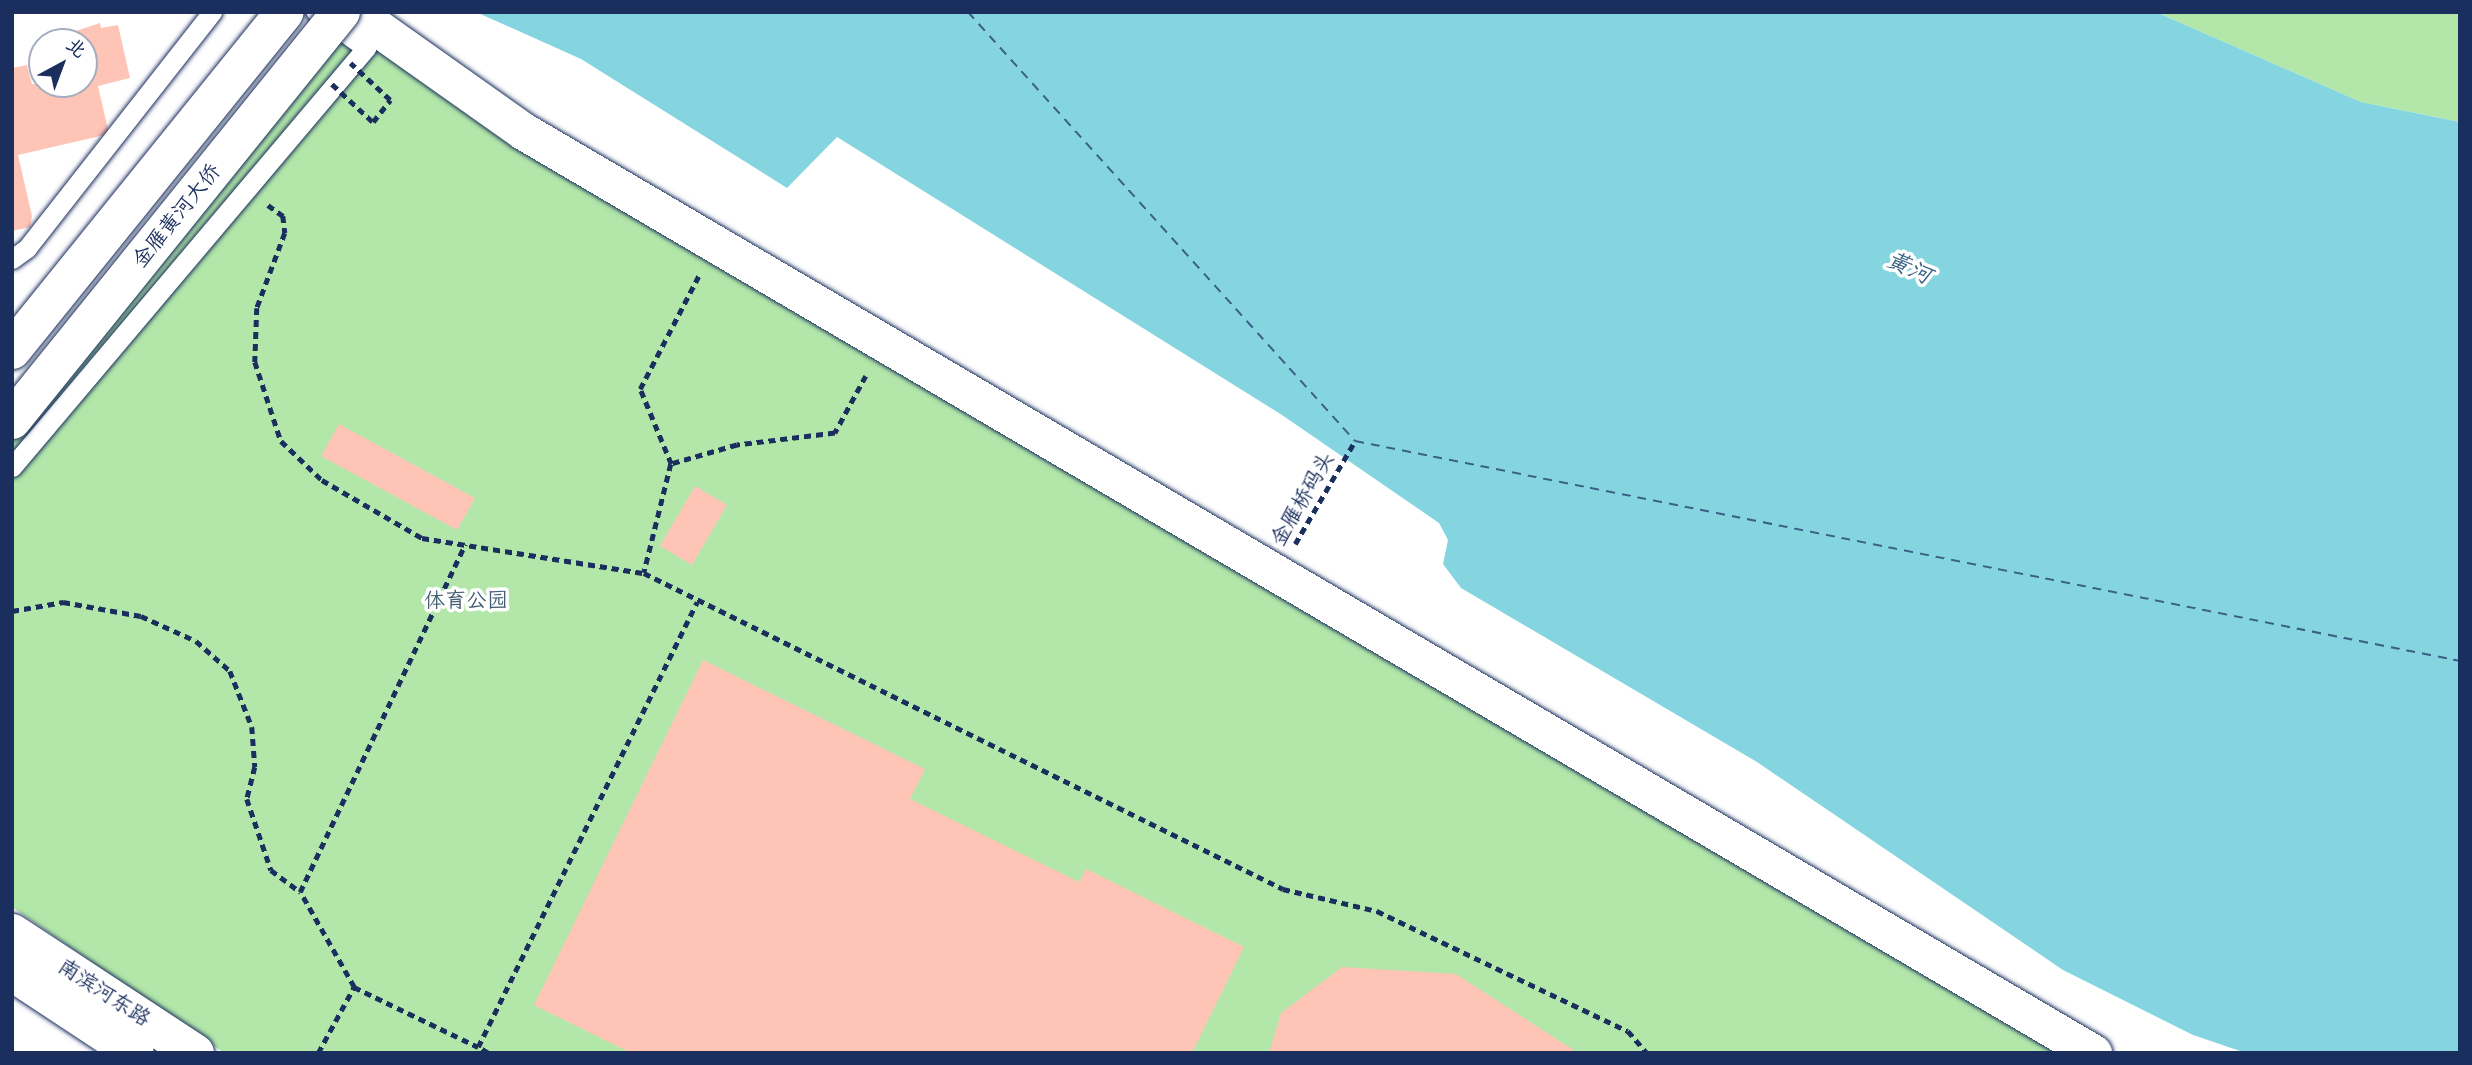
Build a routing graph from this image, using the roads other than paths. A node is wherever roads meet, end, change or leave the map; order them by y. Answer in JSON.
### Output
{"nodes":[{"id":1,"x":212,"y":12,"type":"edge"},
{"id":2,"x":285,"y":12,"type":"edge"},
{"id":3,"x":316,"y":12,"type":"edge"},
{"id":4,"x":341,"y":12,"type":"edge"},
{"id":5,"x":355,"y":12,"type":"edge"},
{"id":6,"x":12,"y":258,"type":"edge"},
{"id":7,"x":12,"y":350,"type":"edge"},
{"id":8,"x":12,"y":420,"type":"edge"},
{"id":9,"x":12,"y":467,"type":"edge"},
{"id":10,"x":12,"y":933,"type":"edge"},
{"id":11,"x":12,"y":972,"type":"edge"},
{"id":12,"x":135,"y":1053,"type":"edge"},
{"id":13,"x":195,"y":1053,"type":"edge"},
{"id":14,"x":2093,"y":1053,"type":"edge"}],
"edges":[{"from":1,"to":6,"type":"lane"},
{"from":2,"to":7,"type":"main road","name":"金雁黄河大侨"},
{"from":3,"to":9,"type":"lane"},
{"from":4,"to":8,"type":"main road","name":"金雁黄河大侨","bridge":true},
{"from":5,"to":14,"type":"street"},
{"from":10,"to":13,"type":"main road","name":"南滨河东路"},
{"from":11,"to":12,"type":"main road","name":"南滨河东路"}]}
